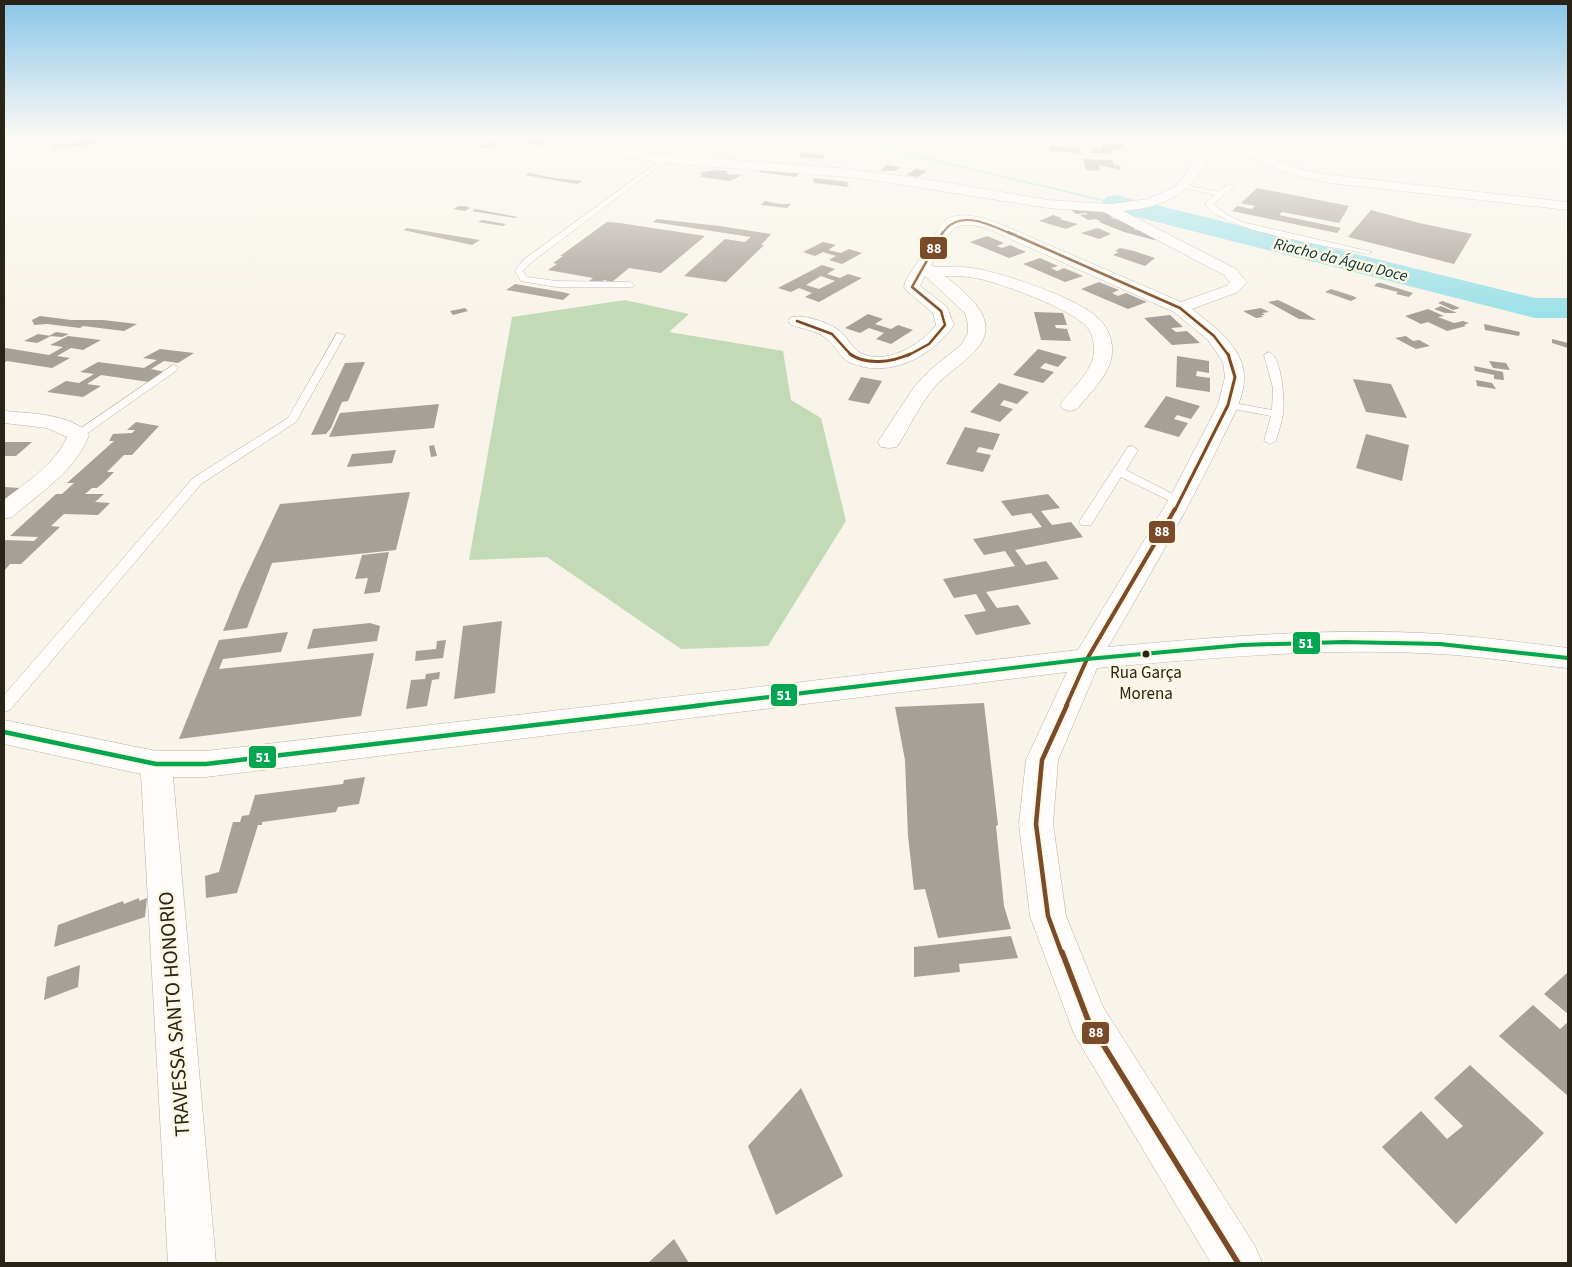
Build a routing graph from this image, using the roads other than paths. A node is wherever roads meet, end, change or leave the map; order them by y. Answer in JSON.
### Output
{"nodes":[{"id":1,"x":615,"y":196,"type":"edge"},
{"id":2,"x":1001,"y":196,"type":"edge"},
{"id":3,"x":1164,"y":196,"type":"edge"},
{"id":4,"x":1217,"y":196,"type":"edge"},
{"id":5,"x":1496,"y":196,"type":"edge"},
{"id":6,"x":1568,"y":206,"type":"edge"},
{"id":7,"x":1108,"y":209,"type":"junction"},
{"id":8,"x":1368,"y":252,"type":"dead end"},
{"id":9,"x":927,"y":269,"type":"junction"},
{"id":10,"x":630,"y":285,"type":"dead end"},
{"id":11,"x":1180,"y":308,"type":"junction"},
{"id":12,"x":797,"y":321,"type":"dead end"},
{"id":13,"x":340,"y":335,"type":"dead end"},
{"id":14,"x":1269,"y":355,"type":"dead end"},
{"id":15,"x":173,"y":368,"type":"dead end"},
{"id":16,"x":1070,"y":405,"type":"dead end"},
{"id":17,"x":1228,"y":405,"type":"junction"},
{"id":18,"x":1278,"y":414,"type":"junction"},
{"id":19,"x":4,"y":417,"type":"edge"},
{"id":20,"x":78,"y":435,"type":"junction"},
{"id":21,"x":1270,"y":441,"type":"dead end"},
{"id":22,"x":889,"y":442,"type":"dead end"},
{"id":23,"x":1132,"y":450,"type":"dead end"},
{"id":24,"x":1119,"y":471,"type":"junction"},
{"id":25,"x":1180,"y":501,"type":"junction"},
{"id":26,"x":4,"y":512,"type":"edge"},
{"id":27,"x":1086,"y":522,"type":"dead end"},
{"id":28,"x":1568,"y":658,"type":"edge"},
{"id":29,"x":1087,"y":659,"type":"junction"},
{"id":30,"x":4,"y":706,"type":"edge"},
{"id":31,"x":4,"y":732,"type":"edge"},
{"id":32,"x":156,"y":764,"type":"junction"},
{"id":33,"x":192,"y":1263,"type":"edge"},
{"id":34,"x":1238,"y":1263,"type":"edge"}],
"edges":[{"from":1,"to":10,"type":"lane"},
{"from":2,"to":7,"type":"street"},
{"from":3,"to":7,"type":"street"},
{"from":4,"to":8,"type":"lane"},
{"from":5,"to":6,"type":"street"},
{"from":7,"to":11,"type":"street"},
{"from":9,"to":11,"type":"street"},
{"from":9,"to":12,"type":"street"},
{"from":9,"to":16,"type":"street"},
{"from":9,"to":22,"type":"street"},
{"from":11,"to":17,"type":"street"},
{"from":13,"to":30,"type":"lane"},
{"from":14,"to":18,"type":"lane"},
{"from":15,"to":20,"type":"lane"},
{"from":17,"to":18,"type":"lane"},
{"from":17,"to":25,"type":"street"},
{"from":18,"to":21,"type":"lane"},
{"from":19,"to":20,"type":"street"},
{"from":20,"to":26,"type":"street"},
{"from":23,"to":24,"type":"lane"},
{"from":24,"to":25,"type":"lane"},
{"from":24,"to":27,"type":"lane"},
{"from":25,"to":29,"type":"street"},
{"from":28,"to":29,"type":"street"},
{"from":29,"to":32,"type":"street"},
{"from":29,"to":34,"type":"street"},
{"from":31,"to":32,"type":"street"},
{"from":32,"to":33,"type":"street","name":"TRAVESSA SANTO HONORIO"}]}
